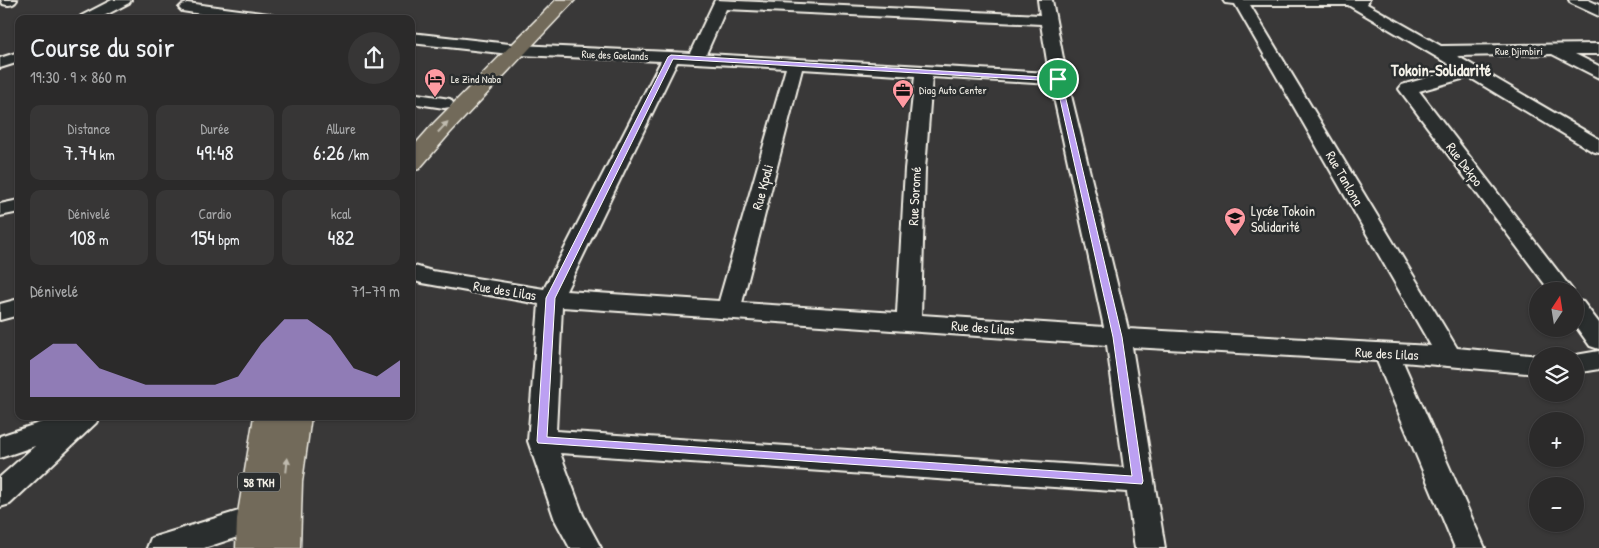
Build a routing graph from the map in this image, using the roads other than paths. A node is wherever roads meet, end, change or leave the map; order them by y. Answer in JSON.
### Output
{"nodes":[{"id":1,"x":124,"y":0,"type":"edge"},
{"id":2,"x":204,"y":0,"type":"edge"},
{"id":3,"x":543,"y":0,"type":"edge"},
{"id":4,"x":566,"y":0,"type":"edge"},
{"id":5,"x":1230,"y":0,"type":"edge"},
{"id":6,"x":1240,"y":0,"type":"edge"},
{"id":7,"x":1371,"y":0,"type":"edge"},
{"id":8,"x":1576,"y":0,"type":"edge"},
{"id":9,"x":1351,"y":1,"type":"edge"},
{"id":10,"x":721,"y":2,"type":"edge"},
{"id":11,"x":1047,"y":10,"type":"edge"},
{"id":12,"x":1599,"y":11,"type":"edge"},
{"id":13,"x":184,"y":13,"type":"edge"},
{"id":14,"x":94,"y":15,"type":"edge"},
{"id":15,"x":212,"y":15,"type":"edge"},
{"id":16,"x":415,"y":39,"type":"edge"},
{"id":17,"x":494,"y":49,"type":"junction"},
{"id":18,"x":1599,"y":49,"type":"edge"},
{"id":19,"x":519,"y":50,"type":"junction"},
{"id":20,"x":1438,"y":51,"type":"junction"},
{"id":21,"x":1556,"y":51,"type":"junction"},
{"id":22,"x":671,"y":57,"type":"junction"},
{"id":23,"x":696,"y":58,"type":"junction"},
{"id":24,"x":15,"y":59,"type":"edge"},
{"id":25,"x":1,"y":64,"type":"edge"},
{"id":26,"x":795,"y":64,"type":"junction"},
{"id":27,"x":1470,"y":71,"type":"junction"},
{"id":28,"x":924,"y":72,"type":"junction"},
{"id":29,"x":1599,"y":73,"type":"edge"},
{"id":30,"x":1058,"y":79,"type":"junction"},
{"id":31,"x":415,"y":99,"type":"edge"},
{"id":32,"x":444,"y":103,"type":"junction"},
{"id":33,"x":415,"y":133,"type":"edge"},
{"id":34,"x":1599,"y":147,"type":"edge"},
{"id":35,"x":415,"y":159,"type":"edge"},
{"id":36,"x":15,"y":207,"type":"edge"},
{"id":37,"x":0,"y":210,"type":"edge"},
{"id":38,"x":417,"y":277,"type":"edge"},
{"id":39,"x":1555,"y":282,"type":"edge"},
{"id":40,"x":551,"y":298,"type":"junction"},
{"id":41,"x":15,"y":308,"type":"edge"},
{"id":42,"x":728,"y":310,"type":"junction"},
{"id":43,"x":0,"y":312,"type":"edge"},
{"id":44,"x":1584,"y":320,"type":"edge"},
{"id":45,"x":909,"y":321,"type":"junction"},
{"id":46,"x":1118,"y":337,"type":"junction"},
{"id":47,"x":1599,"y":340,"type":"edge"},
{"id":48,"x":1386,"y":353,"type":"junction"},
{"id":49,"x":1449,"y":356,"type":"junction"},
{"id":50,"x":1599,"y":360,"type":"edge"},
{"id":51,"x":1584,"y":362,"type":"edge"},
{"id":52,"x":1529,"y":364,"type":"edge"},
{"id":53,"x":76,"y":420,"type":"edge"},
{"id":54,"x":82,"y":420,"type":"edge"},
{"id":55,"x":269,"y":420,"type":"edge"},
{"id":56,"x":294,"y":420,"type":"edge"},
{"id":57,"x":542,"y":441,"type":"junction"},
{"id":58,"x":0,"y":447,"type":"edge"},
{"id":59,"x":1138,"y":481,"type":"junction"},
{"id":60,"x":0,"y":495,"type":"edge"},
{"id":61,"x":254,"y":534,"type":"edge"},
{"id":62,"x":162,"y":548,"type":"edge"},
{"id":63,"x":282,"y":548,"type":"edge"},
{"id":64,"x":586,"y":548,"type":"edge"},
{"id":65,"x":1150,"y":548,"type":"edge"},
{"id":66,"x":1470,"y":548,"type":"edge"}],
"edges":[{"from":1,"to":14,"type":"street"},
{"from":2,"to":13,"type":"street"},
{"from":3,"to":17,"type":"highway"},
{"from":4,"to":19,"type":"highway"},
{"from":5,"to":6,"type":"street"},
{"from":6,"to":9,"type":"street"},
{"from":6,"to":49,"type":"street","name":"Rue Tanlona"},
{"from":7,"to":9,"type":"street"},
{"from":8,"to":12,"type":"street"},
{"from":9,"to":20,"type":"street"},
{"from":10,"to":11,"type":"street"},
{"from":10,"to":23,"type":"street"},
{"from":11,"to":30,"type":"street"},
{"from":13,"to":15,"type":"street"},
{"from":16,"to":17,"type":"street","name":"Rue des Goelands"},
{"from":17,"to":19,"type":"street","name":"Rue des Goelands"},
{"from":17,"to":32,"type":"highway"},
{"from":18,"to":21,"type":"street","name":"Rue Djimbiri"},
{"from":19,"to":22,"type":"street","name":"Rue des Goelands"},
{"from":35,"to":19,"type":"highway","one_way":true},
{"from":20,"to":21,"type":"street","name":"Rue Djimbiri"},
{"from":20,"to":27,"type":"street"},
{"from":21,"to":29,"type":"street"},
{"from":22,"to":23,"type":"street","name":"Rue des Goelands"},
{"from":22,"to":40,"type":"street"},
{"from":23,"to":26,"type":"street","name":"Rue des Goelands"},
{"from":24,"to":25,"type":"street"},
{"from":26,"to":28,"type":"street","name":"Rue des Goelands"},
{"from":26,"to":42,"type":"street","name":"Rue Kpali"},
{"from":27,"to":34,"type":"street"},
{"from":27,"to":39,"type":"street","name":"Rue Dekpo"},
{"from":28,"to":30,"type":"street","name":"Rue des Goelands"},
{"from":28,"to":45,"type":"street","name":"Rue Soromé"},
{"from":30,"to":46,"type":"street"},
{"from":31,"to":32,"type":"street"},
{"from":32,"to":33,"type":"highway"},
{"from":36,"to":37,"type":"street"},
{"from":38,"to":40,"type":"street","name":"Rue des Lilas"},
{"from":40,"to":42,"type":"street","name":"Rue des Lilas"},
{"from":40,"to":57,"type":"street"},
{"from":41,"to":43,"type":"street"},
{"from":42,"to":45,"type":"street","name":"Rue des Lilas"},
{"from":44,"to":47,"type":"street"},
{"from":45,"to":46,"type":"street","name":"Rue des Lilas"},
{"from":46,"to":48,"type":"street","name":"Rue des Lilas"},
{"from":46,"to":59,"type":"street"},
{"from":48,"to":49,"type":"street","name":"Rue des Lilas"},
{"from":48,"to":66,"type":"street"},
{"from":49,"to":52,"type":"street","name":"Rue des Lilas"},
{"from":50,"to":51,"type":"street"},
{"from":53,"to":58,"type":"street"},
{"from":54,"to":60,"type":"street"},
{"from":55,"to":61,"type":"highway","number":"58 TKH"},
{"from":63,"to":56,"type":"highway","number":"58 TKH","one_way":true},
{"from":57,"to":59,"type":"street"},
{"from":57,"to":64,"type":"street"},
{"from":59,"to":65,"type":"street"},
{"from":61,"to":62,"type":"street"}]}
